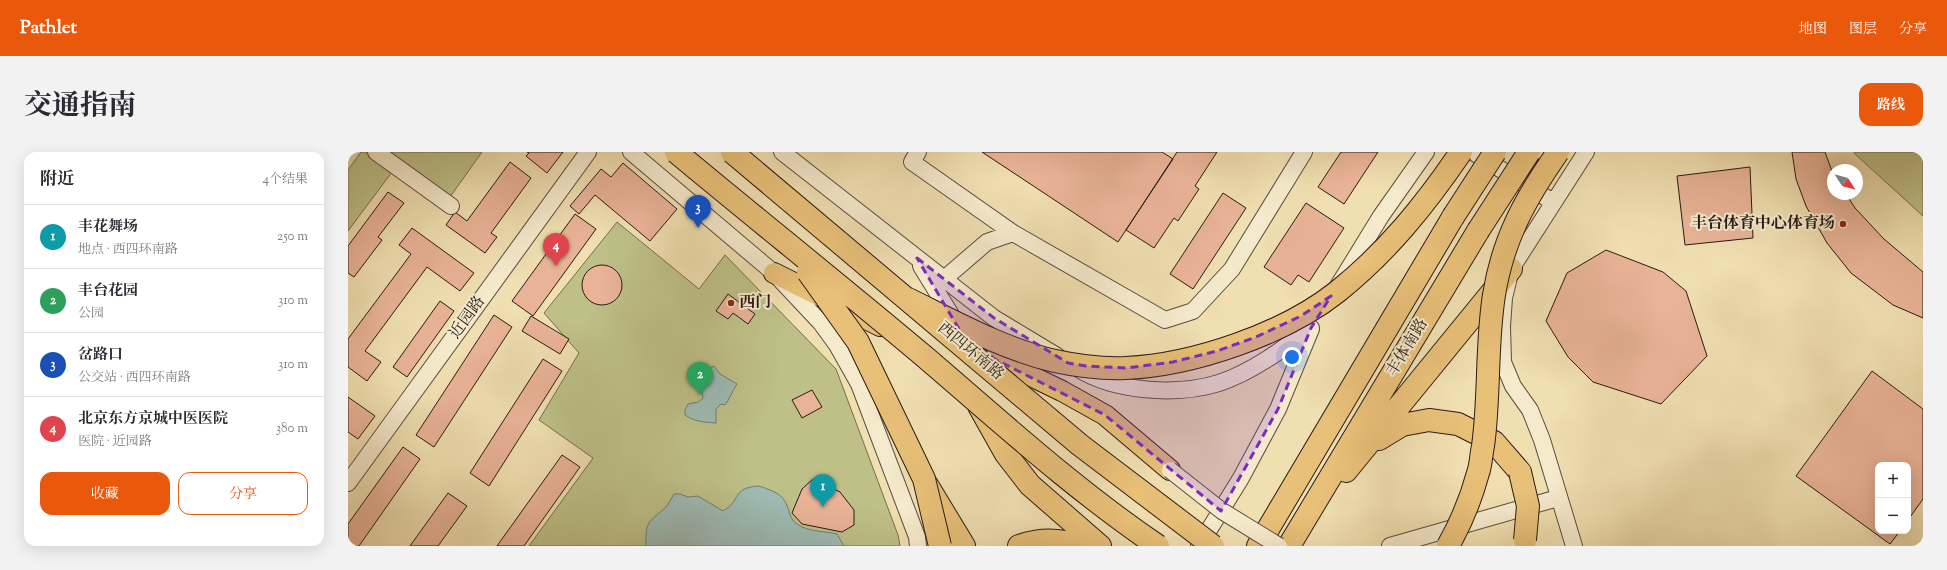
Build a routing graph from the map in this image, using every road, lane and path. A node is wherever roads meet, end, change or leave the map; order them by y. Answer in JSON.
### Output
{"nodes":[{"id":1,"x":376,"y":152,"type":"edge"},
{"id":2,"x":588,"y":152,"type":"edge"},
{"id":3,"x":631,"y":152,"type":"edge"},
{"id":4,"x":676,"y":152,"type":"edge"},
{"id":5,"x":733,"y":152,"type":"edge"},
{"id":6,"x":782,"y":152,"type":"edge"},
{"id":7,"x":918,"y":152,"type":"edge"},
{"id":8,"x":1304,"y":152,"type":"edge"},
{"id":9,"x":1426,"y":152,"type":"edge"},
{"id":10,"x":1461,"y":152,"type":"edge"},
{"id":11,"x":1474,"y":152,"type":"edge"},
{"id":12,"x":1495,"y":152,"type":"edge"},
{"id":13,"x":1529,"y":152,"type":"edge"},
{"id":14,"x":1558,"y":152,"type":"edge"},
{"id":15,"x":1565,"y":152,"type":"edge"},
{"id":16,"x":1583,"y":157,"type":"edge"},
{"id":17,"x":1553,"y":202,"type":"junction"},
{"id":18,"x":451,"y":206,"type":"dead end"},
{"id":19,"x":1013,"y":233,"type":"junction"},
{"id":20,"x":791,"y":248,"type":"junction"},
{"id":21,"x":917,"y":258,"type":"junction"},
{"id":22,"x":1511,"y":269,"type":"junction"},
{"id":23,"x":774,"y":273,"type":"junction"},
{"id":24,"x":944,"y":279,"type":"junction"},
{"id":25,"x":908,"y":299,"type":"junction"},
{"id":26,"x":1311,"y":328,"type":"junction"},
{"id":27,"x":893,"y":333,"type":"junction"},
{"id":28,"x":970,"y":346,"type":"junction"},
{"id":29,"x":979,"y":406,"type":"joint"},
{"id":30,"x":1369,"y":444,"type":"junction"},
{"id":31,"x":1170,"y":470,"type":"joint"},
{"id":32,"x":924,"y":479,"type":"junction"},
{"id":33,"x":348,"y":483,"type":"edge"},
{"id":34,"x":1558,"y":498,"type":"junction"},
{"id":35,"x":1303,"y":523,"type":"junction"},
{"id":36,"x":1523,"y":543,"type":"edge"},
{"id":37,"x":918,"y":546,"type":"edge"},
{"id":38,"x":940,"y":546,"type":"edge"},
{"id":39,"x":964,"y":546,"type":"edge"},
{"id":40,"x":1019,"y":546,"type":"edge"},
{"id":41,"x":1078,"y":546,"type":"edge"},
{"id":42,"x":1100,"y":546,"type":"edge"},
{"id":43,"x":1158,"y":546,"type":"edge"},
{"id":44,"x":1199,"y":546,"type":"edge"},
{"id":45,"x":1213,"y":546,"type":"edge"},
{"id":46,"x":1258,"y":546,"type":"edge"},
{"id":47,"x":1279,"y":546,"type":"edge"},
{"id":48,"x":1289,"y":546,"type":"edge"},
{"id":49,"x":1390,"y":546,"type":"edge"},
{"id":50,"x":1448,"y":546,"type":"edge"},
{"id":51,"x":1574,"y":546,"type":"edge"}],
"edges":[{"from":1,"to":18,"type":"street"},
{"from":2,"to":33,"type":"street","name":"近园路"},
{"from":3,"to":23,"type":"street"},
{"from":4,"to":20,"type":"highway","name":"西四环南路","bridge":true},
{"from":4,"to":27,"type":"main road","name":"西四环南路"},
{"from":5,"to":25,"type":"highway","name":"西四环南路","bridge":true},
{"from":5,"to":28,"type":"main road","name":"西四环南路"},
{"from":6,"to":21,"type":"street","name":"西四环南路"},
{"from":7,"to":19,"type":"street"},
{"from":8,"to":19,"type":"street"},
{"from":9,"to":26,"type":"street"},
{"from":10,"to":25,"type":"highway","bridge":true},
{"from":11,"to":17,"type":"street"},
{"from":12,"to":46,"type":"highway","name":"丰体南路","bridge":true},
{"from":13,"to":35,"type":"highway","name":"丰体南路","bridge":true},
{"from":14,"to":50,"type":"highway","bridge":true},
{"from":15,"to":16,"type":"street"},
{"from":16,"to":17,"type":"street"},
{"from":17,"to":22,"type":"street"},
{"from":19,"to":24,"type":"street"},
{"from":20,"to":32,"type":"highway","bridge":true},
{"from":20,"to":43,"type":"highway","name":"西四环南路","bridge":true},
{"from":21,"to":24,"type":"street"},
{"from":21,"to":28,"type":"street","name":"西四环南路"},
{"from":22,"to":30,"type":"highway"},
{"from":22,"to":34,"type":"street"},
{"from":23,"to":27,"type":"main road"},
{"from":23,"to":37,"type":"street"},
{"from":24,"to":26,"type":"street"},
{"from":25,"to":45,"type":"highway","name":"西四环南路","bridge":true},
{"from":26,"to":44,"type":"street"},
{"from":27,"to":29,"type":"main road","name":"西四环南路"},
{"from":28,"to":31,"type":"main road","name":"西四环南路"},
{"from":29,"to":42,"type":"highway"},
{"from":30,"to":35,"type":"highway"},
{"from":30,"to":36,"type":"highway","bridge":true},
{"from":31,"to":47,"type":"street","name":"西四环南路","bridge":true},
{"from":32,"to":38,"type":"highway","bridge":true},
{"from":32,"to":39,"type":"highway","bridge":true},
{"from":34,"to":49,"type":"street"},
{"from":34,"to":51,"type":"street"},
{"from":35,"to":48,"type":"highway","name":"丰体南路"},
{"from":40,"to":41,"type":"highway"}]}
